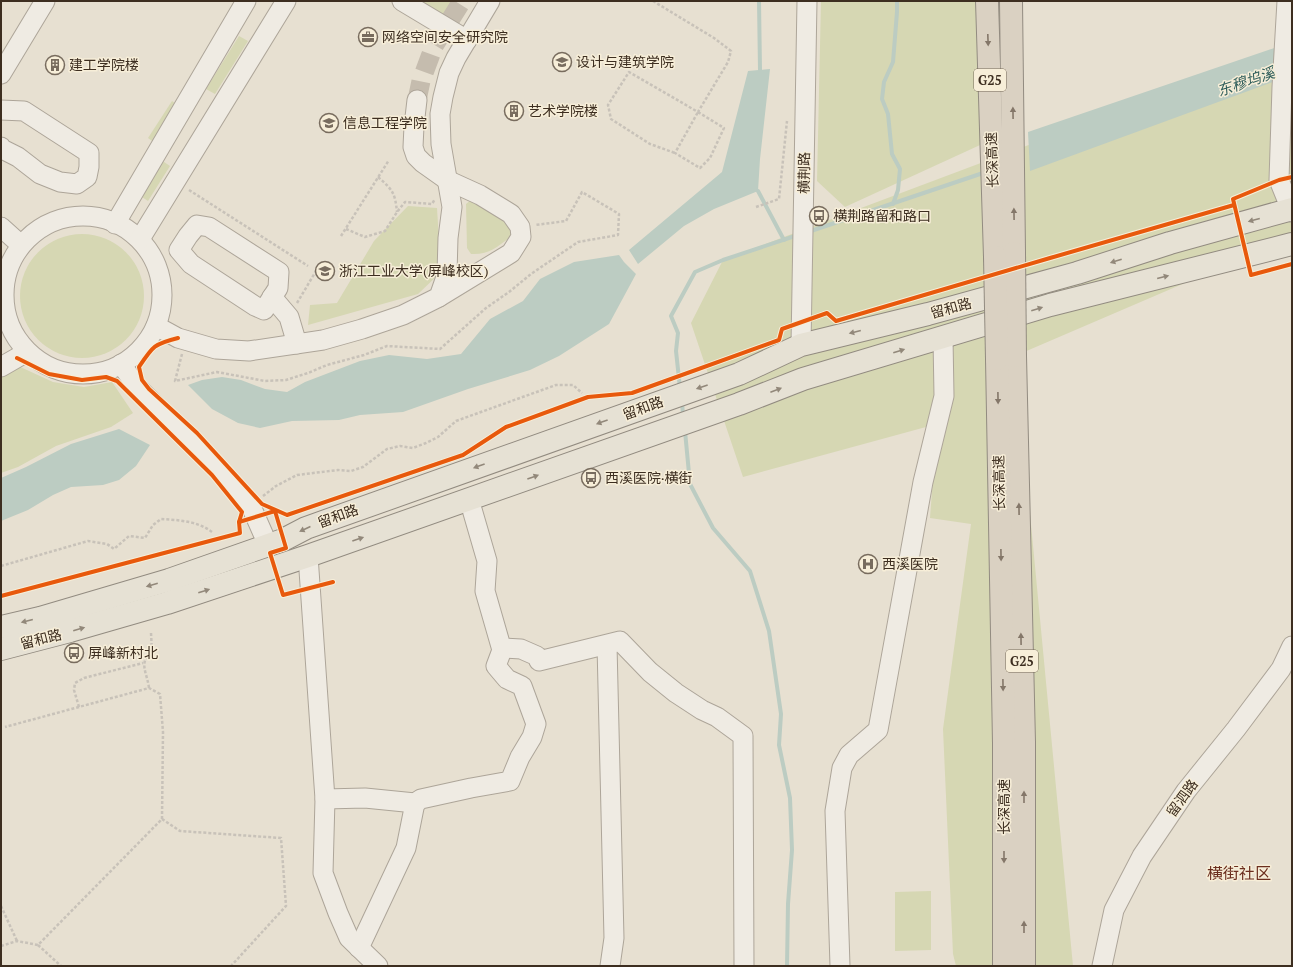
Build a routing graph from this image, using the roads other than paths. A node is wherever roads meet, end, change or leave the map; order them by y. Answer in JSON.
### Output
{"nodes":[{"id":1,"x":46,"y":1,"type":"edge"},
{"id":2,"x":246,"y":1,"type":"edge"},
{"id":3,"x":286,"y":1,"type":"edge"},
{"id":4,"x":402,"y":1,"type":"edge"},
{"id":5,"x":490,"y":1,"type":"edge"},
{"id":6,"x":807,"y":1,"type":"edge"},
{"id":7,"x":987,"y":1,"type":"edge"},
{"id":8,"x":1011,"y":1,"type":"edge"},
{"id":9,"x":1287,"y":1,"type":"edge"},
{"id":10,"x":467,"y":40,"type":"junction"},
{"id":11,"x":6,"y":54,"type":"edge"},
{"id":12,"x":1,"y":74,"type":"edge"},
{"id":13,"x":417,"y":100,"type":"tunnel mouth"},
{"id":14,"x":1,"y":110,"type":"edge"},
{"id":15,"x":1,"y":147,"type":"edge"},
{"id":16,"x":447,"y":180,"type":"junction"},
{"id":17,"x":1292,"y":210,"type":"edge"},
{"id":18,"x":115,"y":224,"type":"junction"},
{"id":19,"x":1,"y":227,"type":"edge"},
{"id":20,"x":140,"y":238,"type":"junction"},
{"id":21,"x":1292,"y":244,"type":"edge"},
{"id":22,"x":21,"y":245,"type":"junction"},
{"id":23,"x":1004,"y":255,"type":"junction"},
{"id":24,"x":272,"y":297,"type":"junction"},
{"id":25,"x":439,"y":297,"type":"junction"},
{"id":26,"x":156,"y":326,"type":"junction"},
{"id":27,"x":943,"y":338,"type":"junction"},
{"id":28,"x":297,"y":344,"type":"junction"},
{"id":29,"x":801,"y":345,"type":"junction"},
{"id":30,"x":27,"y":352,"type":"junction"},
{"id":31,"x":1006,"y":357,"type":"junction"},
{"id":32,"x":121,"y":364,"type":"junction"},
{"id":33,"x":1,"y":367,"type":"edge"},
{"id":34,"x":469,"y":500,"type":"junction"},
{"id":35,"x":276,"y":542,"type":"junction"},
{"id":36,"x":308,"y":556,"type":"junction"},
{"id":37,"x":1,"y":627,"type":"edge"},
{"id":38,"x":607,"y":645,"type":"junction"},
{"id":39,"x":1292,"y":646,"type":"edge"},
{"id":40,"x":502,"y":648,"type":"junction"},
{"id":41,"x":1,"y":649,"type":"edge"},
{"id":42,"x":325,"y":799,"type":"junction"},
{"id":43,"x":415,"y":803,"type":"junction"},
{"id":44,"x":359,"y":948,"type":"junction"},
{"id":45,"x":378,"y":966,"type":"edge"},
{"id":46,"x":610,"y":966,"type":"edge"},
{"id":47,"x":744,"y":966,"type":"edge"},
{"id":48,"x":840,"y":966,"type":"edge"},
{"id":49,"x":1004,"y":966,"type":"edge"},
{"id":50,"x":1024,"y":966,"type":"edge"},
{"id":51,"x":1102,"y":966,"type":"edge"}],
"edges":[{"from":1,"to":11,"type":"street"},
{"from":2,"to":18,"type":"street"},
{"from":3,"to":20,"type":"street"},
{"from":4,"to":10,"type":"street"},
{"from":5,"to":10,"type":"street"},
{"from":6,"to":29,"type":"street","name":"横荆路"},
{"from":7,"to":23,"type":"highway","name":"长深高速","number":"G25","one_way":true},
{"from":23,"to":8,"type":"highway","name":"长深高速","number":"G25","one_way":true},
{"from":9,"to":17,"type":"street"},
{"from":10,"to":16,"type":"street"},
{"from":11,"to":12,"type":"street"},
{"from":13,"to":16,"type":"street"},
{"from":14,"to":15,"type":"street"},
{"from":16,"to":25,"type":"street"},
{"from":16,"to":25,"type":"street"},
{"from":17,"to":29,"type":"main road","name":"留和路","one_way":true},
{"from":18,"to":20,"type":"street"},
{"from":18,"to":22,"type":"street"},
{"from":19,"to":22,"type":"street"},
{"from":20,"to":26,"type":"street"},
{"from":27,"to":21,"type":"main road","name":"留和路","one_way":true},
{"from":22,"to":30,"type":"street"},
{"from":23,"to":31,"type":"highway","name":"长深高速","number":"G25","bridge":true},
{"from":24,"to":24,"type":"street"},
{"from":24,"to":28,"type":"street"},
{"from":25,"to":28,"type":"street"},
{"from":26,"to":28,"type":"street"},
{"from":26,"to":32,"type":"street"},
{"from":34,"to":27,"type":"main road","name":"留和路","one_way":true},
{"from":27,"to":48,"type":"street"},
{"from":29,"to":35,"type":"main road","name":"留和路","one_way":true},
{"from":30,"to":32,"type":"street"},
{"from":30,"to":33,"type":"street"},
{"from":31,"to":49,"type":"highway","name":"长深高速","number":"G25","one_way":true},
{"from":50,"to":31,"type":"highway","name":"长深高速","number":"G25","one_way":true},
{"from":32,"to":35,"type":"street"},
{"from":36,"to":34,"type":"main road","name":"留和路","one_way":true},
{"from":34,"to":40,"type":"street"},
{"from":35,"to":37,"type":"main road","name":"留和路","one_way":true},
{"from":41,"to":36,"type":"main road","name":"留和路","one_way":true},
{"from":36,"to":42,"type":"street"},
{"from":38,"to":40,"type":"street"},
{"from":38,"to":46,"type":"street"},
{"from":38,"to":47,"type":"street"},
{"from":39,"to":51,"type":"street","name":"留泗路"},
{"from":40,"to":43,"type":"street"},
{"from":42,"to":43,"type":"street"},
{"from":42,"to":44,"type":"street"},
{"from":43,"to":44,"type":"street"},
{"from":44,"to":45,"type":"street"}]}
